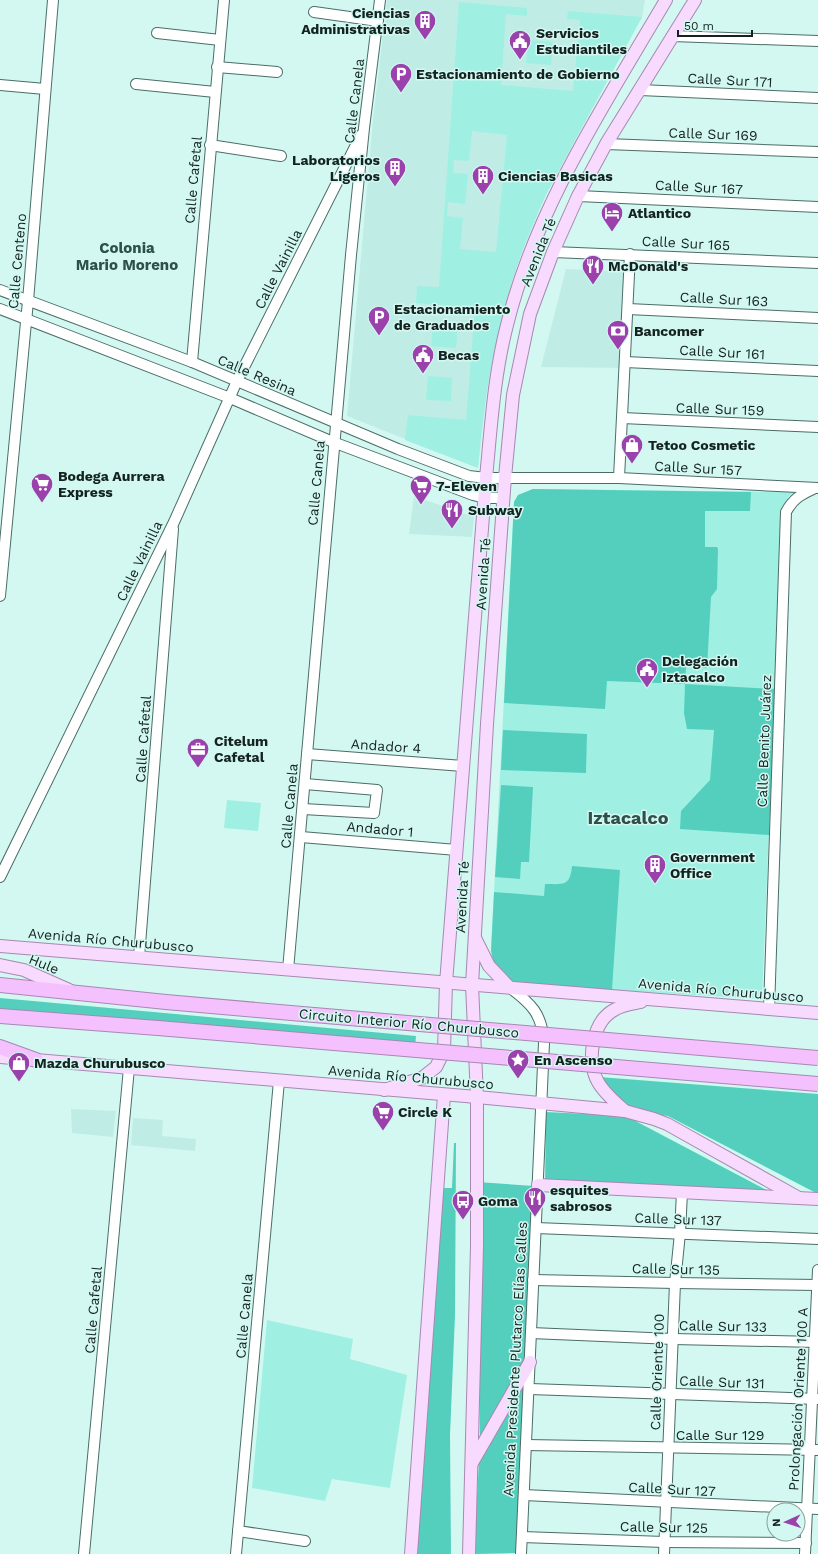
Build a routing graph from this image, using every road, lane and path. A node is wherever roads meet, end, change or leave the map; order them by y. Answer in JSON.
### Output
{"nodes":[{"id":1,"x":53,"y":0,"type":"edge"},
{"id":2,"x":224,"y":0,"type":"edge"},
{"id":3,"x":380,"y":0,"type":"edge"},
{"id":4,"x":666,"y":0,"type":"edge"},
{"id":5,"x":695,"y":0,"type":"edge"},
{"id":6,"x":314,"y":12,"type":"dead end"},
{"id":7,"x":378,"y":21,"type":"junction"},
{"id":8,"x":157,"y":33,"type":"dead end"},
{"id":9,"x":672,"y":36,"type":"junction"},
{"id":10,"x":220,"y":40,"type":"junction"},
{"id":11,"x":818,"y":41,"type":"edge"},
{"id":12,"x":217,"y":67,"type":"junction"},
{"id":13,"x":277,"y":72,"type":"dead end"},
{"id":14,"x":136,"y":84,"type":"dead end"},
{"id":15,"x":0,"y":85,"type":"edge"},
{"id":16,"x":45,"y":89,"type":"junction"},
{"id":17,"x":640,"y":90,"type":"junction"},
{"id":18,"x":215,"y":92,"type":"junction"},
{"id":19,"x":818,"y":98,"type":"edge"},
{"id":20,"x":364,"y":128,"type":"junction"},
{"id":21,"x":606,"y":144,"type":"junction"},
{"id":22,"x":210,"y":145,"type":"junction"},
{"id":23,"x":818,"y":152,"type":"edge"},
{"id":24,"x":281,"y":156,"type":"dead end"},
{"id":25,"x":578,"y":196,"type":"junction"},
{"id":26,"x":818,"y":207,"type":"edge"},
{"id":27,"x":553,"y":252,"type":"junction"},
{"id":28,"x":630,"y":254,"type":"junction"},
{"id":29,"x":818,"y":263,"type":"edge"},
{"id":30,"x":0,"y":290,"type":"edge"},
{"id":31,"x":28,"y":301,"type":"junction"},
{"id":32,"x":0,"y":309,"type":"edge"},
{"id":33,"x":628,"y":309,"type":"junction"},
{"id":34,"x":818,"y":318,"type":"edge"},
{"id":35,"x":26,"y":319,"type":"junction"},
{"id":36,"x":192,"y":362,"type":"junction"},
{"id":37,"x":625,"y":362,"type":"junction"},
{"id":38,"x":818,"y":371,"type":"edge"},
{"id":39,"x":238,"y":381,"type":"junction"},
{"id":40,"x":230,"y":398,"type":"junction"},
{"id":41,"x":622,"y":418,"type":"junction"},
{"id":42,"x":336,"y":423,"type":"junction"},
{"id":43,"x":818,"y":427,"type":"edge"},
{"id":44,"x":333,"y":442,"type":"junction"},
{"id":45,"x":505,"y":477,"type":"junction"},
{"id":46,"x":486,"y":478,"type":"junction"},
{"id":47,"x":619,"y":478,"type":"junction"},
{"id":48,"x":817,"y":488,"type":"edge"},
{"id":49,"x":484,"y":498,"type":"junction"},
{"id":50,"x":503,"y":498,"type":"junction"},
{"id":51,"x":174,"y":522,"type":"junction"},
{"id":52,"x":0,"y":596,"type":"edge"},
{"id":53,"x":307,"y":754,"type":"junction"},
{"id":54,"x":463,"y":766,"type":"junction"},
{"id":55,"x":305,"y":784,"type":"junction"},
{"id":56,"x":303,"y":809,"type":"junction"},
{"id":57,"x":301,"y":837,"type":"junction"},
{"id":58,"x":457,"y":850,"type":"junction"},
{"id":59,"x":0,"y":877,"type":"edge"},
{"id":60,"x":475,"y":937,"type":"junction"},
{"id":61,"x":0,"y":946,"type":"edge"},
{"id":62,"x":140,"y":957,"type":"junction"},
{"id":63,"x":0,"y":965,"type":"edge"},
{"id":64,"x":288,"y":970,"type":"junction"},
{"id":65,"x":446,"y":983,"type":"junction"},
{"id":66,"x":0,"y":985,"type":"edge"},
{"id":67,"x":472,"y":985,"type":"junction"},
{"id":68,"x":509,"y":987,"type":"junction"},
{"id":69,"x":76,"y":993,"type":"junction"},
{"id":70,"x":652,"y":1000,"type":"junction"},
{"id":71,"x":769,"y":1009,"type":"junction"},
{"id":72,"x":818,"y":1013,"type":"edge"},
{"id":73,"x":0,"y":1016,"type":"edge"},
{"id":74,"x":0,"y":1047,"type":"edge"},
{"id":75,"x":0,"y":1057,"type":"edge"},
{"id":76,"x":818,"y":1058,"type":"edge"},
{"id":77,"x":36,"y":1060,"type":"junction"},
{"id":78,"x":129,"y":1068,"type":"junction"},
{"id":79,"x":279,"y":1081,"type":"junction"},
{"id":80,"x":818,"y":1084,"type":"edge"},
{"id":81,"x":384,"y":1090,"type":"junction"},
{"id":82,"x":444,"y":1095,"type":"junction"},
{"id":83,"x":477,"y":1097,"type":"junction"},
{"id":84,"x":542,"y":1104,"type":"junction"},
{"id":85,"x":625,"y":1111,"type":"junction"},
{"id":86,"x":538,"y":1185,"type":"junction"},
{"id":87,"x":682,"y":1192,"type":"junction"},
{"id":88,"x":798,"y":1198,"type":"junction"},
{"id":89,"x":818,"y":1199,"type":"edge"},
{"id":90,"x":536,"y":1228,"type":"junction"},
{"id":91,"x":680,"y":1233,"type":"junction"},
{"id":92,"x":818,"y":1239,"type":"edge"},
{"id":93,"x":818,"y":1270,"type":"edge"},
{"id":94,"x":533,"y":1280,"type":"junction"},
{"id":95,"x":675,"y":1284,"type":"junction"},
{"id":96,"x":818,"y":1285,"type":"edge"},
{"id":97,"x":531,"y":1333,"type":"junction"},
{"id":98,"x":673,"y":1339,"type":"junction"},
{"id":99,"x":816,"y":1342,"type":"edge"},
{"id":100,"x":530,"y":1362,"type":"junction"},
{"id":101,"x":530,"y":1389,"type":"junction"},
{"id":102,"x":670,"y":1394,"type":"junction"},
{"id":103,"x":815,"y":1398,"type":"edge"},
{"id":104,"x":526,"y":1445,"type":"junction"},
{"id":105,"x":668,"y":1448,"type":"junction"},
{"id":106,"x":814,"y":1450,"type":"edge"},
{"id":107,"x":472,"y":1464,"type":"junction"},
{"id":108,"x":524,"y":1495,"type":"junction"},
{"id":109,"x":666,"y":1502,"type":"junction"},
{"id":110,"x":807,"y":1509,"type":"junction"},
{"id":111,"x":818,"y":1509,"type":"edge"},
{"id":112,"x":238,"y":1531,"type":"junction"},
{"id":113,"x":522,"y":1537,"type":"junction"},
{"id":114,"x":305,"y":1541,"type":"dead end"},
{"id":115,"x":664,"y":1542,"type":"junction"},
{"id":116,"x":806,"y":1543,"type":"junction"},
{"id":117,"x":84,"y":1554,"type":"edge"},
{"id":118,"x":236,"y":1554,"type":"edge"},
{"id":119,"x":411,"y":1554,"type":"edge"},
{"id":120,"x":469,"y":1554,"type":"edge"},
{"id":121,"x":521,"y":1554,"type":"edge"},
{"id":122,"x":664,"y":1554,"type":"edge"},
{"id":123,"x":805,"y":1554,"type":"edge"}],
"edges":[{"from":1,"to":16,"type":"street","name":"Calle Centeno"},
{"from":2,"to":10,"type":"street","name":"Calle Cafetal"},
{"from":3,"to":7,"type":"street","name":"Calle Canela"},
{"from":4,"to":46,"type":"main road","name":"Avenida Té"},
{"from":5,"to":9,"type":"main road","name":"Avenida Té"},
{"from":6,"to":7,"type":"street"},
{"from":7,"to":20,"type":"street","name":"Calle Canela"},
{"from":8,"to":10,"type":"street"},
{"from":9,"to":11,"type":"street"},
{"from":9,"to":17,"type":"main road","name":"Avenida Té"},
{"from":10,"to":12,"type":"street","name":"Calle Cafetal"},
{"from":12,"to":13,"type":"street"},
{"from":12,"to":18,"type":"street","name":"Calle Cafetal"},
{"from":14,"to":18,"type":"street"},
{"from":15,"to":16,"type":"street"},
{"from":16,"to":31,"type":"street","name":"Calle Centeno"},
{"from":17,"to":19,"type":"street","name":"Calle Sur 171"},
{"from":17,"to":21,"type":"main road","name":"Avenida Té"},
{"from":18,"to":22,"type":"street","name":"Calle Cafetal"},
{"from":20,"to":39,"type":"street","name":"Calle Vainilla"},
{"from":20,"to":42,"type":"street","name":"Calle Canela"},
{"from":21,"to":23,"type":"street","name":"Calle Sur 169"},
{"from":21,"to":25,"type":"main road","name":"Avenida Té"},
{"from":22,"to":24,"type":"street"},
{"from":22,"to":36,"type":"street","name":"Calle Cafetal"},
{"from":25,"to":26,"type":"street","name":"Calle Sur 167"},
{"from":25,"to":27,"type":"main road","name":"Avenida Té"},
{"from":27,"to":28,"type":"street","name":"Calle Sur 165"},
{"from":27,"to":45,"type":"main road","name":"Avenida Té"},
{"from":28,"to":29,"type":"street","name":"Calle Sur 165"},
{"from":28,"to":33,"type":"street"},
{"from":30,"to":31,"type":"street","name":"Calle Resina"},
{"from":31,"to":35,"type":"street","name":"Calle Centeno"},
{"from":31,"to":36,"type":"street","name":"Calle Resina"},
{"from":32,"to":35,"type":"street"},
{"from":33,"to":34,"type":"street","name":"Calle Sur 163"},
{"from":33,"to":37,"type":"street"},
{"from":35,"to":40,"type":"street"},
{"from":35,"to":52,"type":"street","name":"Calle Centeno"},
{"from":36,"to":39,"type":"street","name":"Calle Resina"},
{"from":37,"to":38,"type":"street","name":"Calle Sur 161"},
{"from":37,"to":41,"type":"street"},
{"from":39,"to":40,"type":"street","name":"Calle Vainilla"},
{"from":39,"to":42,"type":"street","name":"Calle Resina"},
{"from":40,"to":44,"type":"street"},
{"from":40,"to":51,"type":"street","name":"Calle Vainilla"},
{"from":41,"to":43,"type":"street","name":"Calle Sur 159"},
{"from":41,"to":47,"type":"street"},
{"from":42,"to":44,"type":"street","name":"Calle Canela"},
{"from":42,"to":46,"type":"street","name":"Calle Resina"},
{"from":44,"to":49,"type":"street"},
{"from":44,"to":53,"type":"street","name":"Calle Canela"},
{"from":45,"to":46,"type":"street","name":"Calle Resina"},
{"from":45,"to":47,"type":"street","name":"Calle Sur 157"},
{"from":45,"to":50,"type":"main road","name":"Avenida Té"},
{"from":46,"to":49,"type":"main road","name":"Avenida Té"},
{"from":47,"to":48,"type":"street","name":"Calle Sur 157"},
{"from":48,"to":71,"type":"street","name":"Calle Benito Juárez"},
{"from":49,"to":50,"type":"street"},
{"from":49,"to":54,"type":"main road","name":"Avenida Té"},
{"from":50,"to":60,"type":"main road","name":"Avenida Té"},
{"from":51,"to":59,"type":"street","name":"Calle Vainilla"},
{"from":51,"to":62,"type":"street","name":"Calle Cafetal"},
{"from":53,"to":54,"type":"street","name":"Andador 4"},
{"from":53,"to":55,"type":"street","name":"Calle Canela"},
{"from":54,"to":58,"type":"main road","name":"Avenida Té"},
{"from":55,"to":56,"type":"street","name":"Calle Canela"},
{"from":55,"to":56,"type":"street"},
{"from":56,"to":57,"type":"street","name":"Calle Canela"},
{"from":57,"to":58,"type":"street","name":"Andador 1"},
{"from":57,"to":64,"type":"street","name":"Calle Canela"},
{"from":58,"to":65,"type":"main road","name":"Avenida Té"},
{"from":60,"to":67,"type":"main road","name":"Avenida Té"},
{"from":60,"to":68,"type":"main road"},
{"from":61,"to":62,"type":"main road","name":"Avenida Río Churubusco"},
{"from":62,"to":64,"type":"main road","name":"Avenida Río Churubusco"},
{"from":63,"to":69,"type":"main road","name":"Hule"},
{"from":64,"to":65,"type":"main road","name":"Avenida Río Churubusco"},
{"from":65,"to":67,"type":"main road","name":"Avenida Río Churubusco"},
{"from":65,"to":81,"type":"main road","name":"Avenida Té"},
{"from":66,"to":69,"type":"highway","name":"Circuito Interior Río Churubusco"},
{"from":67,"to":68,"type":"main road","name":"Avenida Río Churubusco"},
{"from":67,"to":83,"type":"main road","name":"Avenida Té"},
{"from":68,"to":70,"type":"main road","name":"Avenida Río Churubusco"},
{"from":68,"to":84,"type":"street","name":"Avenida Presidente Plutarco Elías Calles"},
{"from":69,"to":76,"type":"highway","name":"Circuito Interior Río Churubusco","bridge":true},
{"from":70,"to":71,"type":"main road","name":"Avenida Río Churubusco"},
{"from":70,"to":85,"type":"main road"},
{"from":71,"to":72,"type":"main road","name":"Avenida Río Churubusco"},
{"from":73,"to":80,"type":"highway","name":"Circuito Interior Río Churubusco","bridge":true},
{"from":74,"to":77,"type":"highway"},
{"from":75,"to":77,"type":"main road","name":"Avenida Río Churubusco"},
{"from":77,"to":78,"type":"main road","name":"Avenida Río Churubusco"},
{"from":78,"to":79,"type":"main road","name":"Avenida Río Churubusco"},
{"from":78,"to":117,"type":"street","name":"Calle Cafetal"},
{"from":79,"to":81,"type":"main road","name":"Avenida Río Churubusco"},
{"from":79,"to":112,"type":"street","name":"Calle Canela"},
{"from":81,"to":82,"type":"main road","name":"Avenida Río Churubusco"},
{"from":82,"to":83,"type":"main road","name":"Avenida Río Churubusco"},
{"from":82,"to":119,"type":"main road"},
{"from":83,"to":84,"type":"main road","name":"Avenida Río Churubusco"},
{"from":83,"to":107,"type":"main road"},
{"from":84,"to":85,"type":"main road","name":"Avenida Río Churubusco"},
{"from":84,"to":86,"type":"street","name":"Avenida Presidente Plutarco Elías Calles"},
{"from":85,"to":88,"type":"main road","name":"Avenida Río Churubusco"},
{"from":86,"to":87,"type":"main road","name":"Avenida Río Churubusco"},
{"from":86,"to":90,"type":"street","name":"Avenida Presidente Plutarco Elías Calles"},
{"from":87,"to":88,"type":"main road","name":"Avenida Río Churubusco"},
{"from":87,"to":91,"type":"street","name":"Calle Oriente 100"},
{"from":88,"to":89,"type":"main road","name":"Avenida Río Churubusco"},
{"from":90,"to":91,"type":"street","name":"Calle Sur 137"},
{"from":90,"to":94,"type":"street","name":"Avenida Presidente Plutarco Elías Calles"},
{"from":91,"to":92,"type":"street","name":"Calle Sur 137"},
{"from":91,"to":95,"type":"street","name":"Calle Oriente 100"},
{"from":93,"to":96,"type":"street","name":"Prolongación Oriente 100 A"},
{"from":94,"to":95,"type":"street","name":"Calle Sur 135"},
{"from":94,"to":97,"type":"street","name":"Avenida Presidente Plutarco Elías Calles"},
{"from":95,"to":96,"type":"street","name":"Calle Sur 135"},
{"from":95,"to":98,"type":"street","name":"Calle Oriente 100"},
{"from":96,"to":99,"type":"street","name":"Prolongación Oriente 100 A"},
{"from":97,"to":98,"type":"street","name":"Calle Sur 133"},
{"from":97,"to":100,"type":"street","name":"Avenida Presidente Plutarco Elías Calles"},
{"from":98,"to":99,"type":"street","name":"Calle Sur 133"},
{"from":98,"to":102,"type":"street","name":"Calle Oriente 100"},
{"from":99,"to":103,"type":"street","name":"Prolongación Oriente 100 A"},
{"from":100,"to":101,"type":"street","name":"Avenida Presidente Plutarco Elías Calles"},
{"from":100,"to":107,"type":"main road"},
{"from":101,"to":102,"type":"street","name":"Calle Sur 131"},
{"from":101,"to":104,"type":"street","name":"Avenida Presidente Plutarco Elías Calles"},
{"from":102,"to":103,"type":"street","name":"Calle Sur 131"},
{"from":102,"to":105,"type":"street","name":"Calle Oriente 100"},
{"from":103,"to":106,"type":"street","name":"Prolongación Oriente 100 A"},
{"from":104,"to":105,"type":"street","name":"Calle Sur 129"},
{"from":104,"to":108,"type":"street","name":"Avenida Presidente Plutarco Elías Calles"},
{"from":105,"to":106,"type":"street","name":"Calle Sur 129"},
{"from":105,"to":109,"type":"street","name":"Calle Oriente 100"},
{"from":106,"to":110,"type":"street","name":"Prolongación Oriente 100 A"},
{"from":107,"to":120,"type":"main road"},
{"from":108,"to":109,"type":"street","name":"Calle Sur 127"},
{"from":108,"to":113,"type":"street","name":"Avenida Presidente Plutarco Elías Calles"},
{"from":109,"to":110,"type":"street","name":"Calle Sur 127"},
{"from":109,"to":115,"type":"street","name":"Calle Oriente 100"},
{"from":110,"to":111,"type":"street","name":"Calle Sur 127"},
{"from":110,"to":116,"type":"street","name":"Prolongación Oriente 100 A"},
{"from":112,"to":114,"type":"street"},
{"from":112,"to":118,"type":"street","name":"Calle Canela"},
{"from":113,"to":115,"type":"street","name":"Calle Sur 125"},
{"from":113,"to":121,"type":"street","name":"Avenida Presidente Plutarco Elías Calles"},
{"from":115,"to":116,"type":"street","name":"Calle Sur 125"},
{"from":115,"to":122,"type":"street","name":"Calle Oriente 100"},
{"from":116,"to":123,"type":"street","name":"Prolongación Oriente 100 A"}]}
